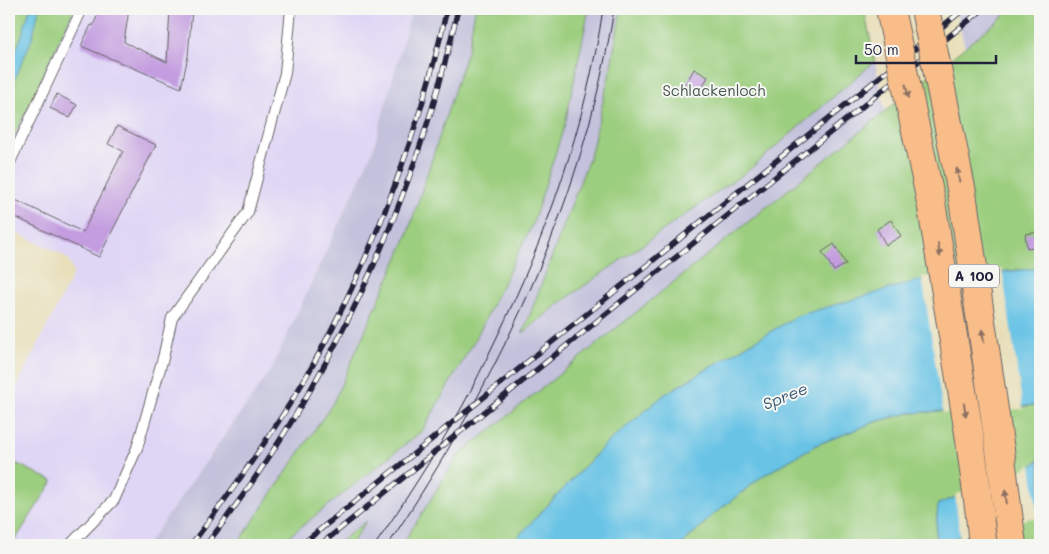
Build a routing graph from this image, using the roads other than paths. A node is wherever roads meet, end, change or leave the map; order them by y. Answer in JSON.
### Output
{"nodes":[{"id":1,"x":82,"y":9,"type":"edge"},
{"id":2,"x":291,"y":9,"type":"edge"},
{"id":3,"x":890,"y":9,"type":"edge"},
{"id":4,"x":925,"y":9,"type":"edge"},
{"id":5,"x":9,"y":164,"type":"edge"},
{"id":6,"x":70,"y":545,"type":"edge"},
{"id":7,"x":983,"y":545,"type":"edge"},
{"id":8,"x":1012,"y":545,"type":"edge"}],
"edges":[{"from":1,"to":5,"type":"lane"},
{"from":2,"to":6,"type":"lane"},
{"from":3,"to":7,"type":"highway","number":"A 100","one_way":true,"bridge":true},
{"from":8,"to":4,"type":"highway","number":"A 100","one_way":true,"bridge":true}]}
